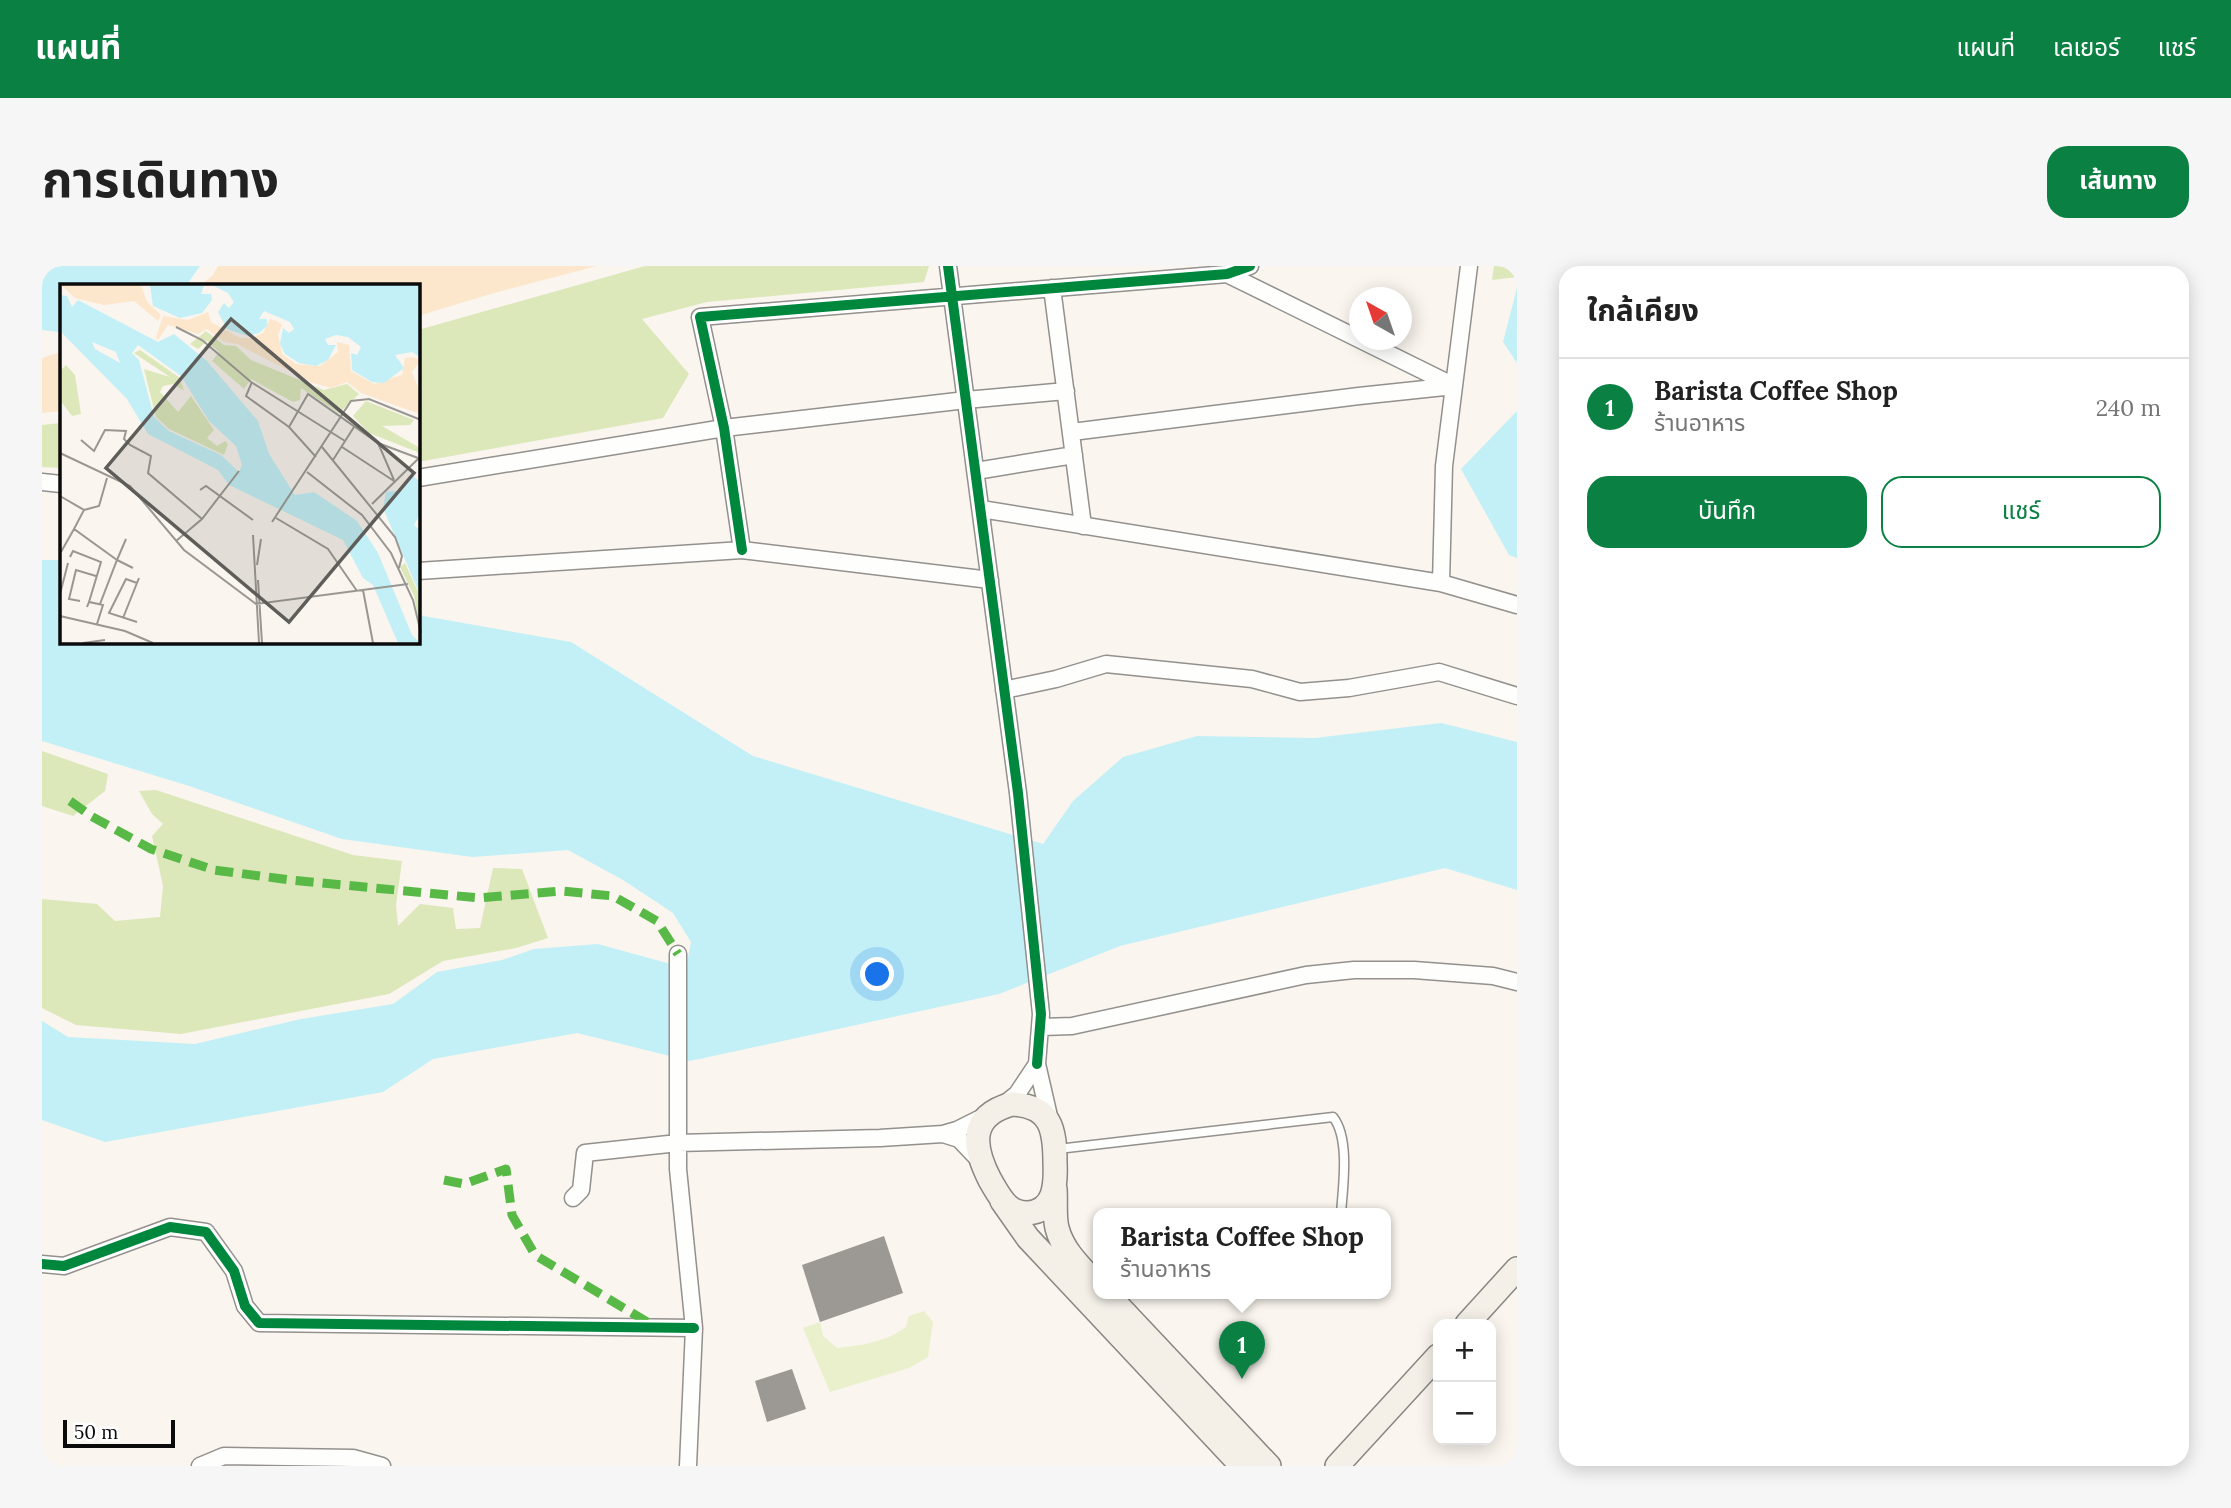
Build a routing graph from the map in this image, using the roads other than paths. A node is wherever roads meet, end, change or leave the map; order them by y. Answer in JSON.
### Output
{"nodes":[{"id":1,"x":948,"y":266,"type":"edge"},
{"id":2,"x":1250,"y":266,"type":"edge"},
{"id":3,"x":1469,"y":266,"type":"edge"},
{"id":4,"x":1227,"y":274,"type":"junction"},
{"id":5,"x":1052,"y":289,"type":"junction"},
{"id":6,"x":952,"y":296,"type":"junction"},
{"id":7,"x":1454,"y":386,"type":"junction"},
{"id":8,"x":1066,"y":391,"type":"junction"},
{"id":9,"x":966,"y":400,"type":"junction"},
{"id":10,"x":724,"y":428,"type":"junction"},
{"id":11,"x":1072,"y":432,"type":"junction"},
{"id":12,"x":1074,"y":455,"type":"junction"},
{"id":13,"x":976,"y":471,"type":"junction"},
{"id":14,"x":420,"y":478,"type":"edge"},
{"id":15,"x":42,"y":482,"type":"edge"},
{"id":16,"x":60,"y":484,"type":"edge"},
{"id":17,"x":981,"y":509,"type":"junction"},
{"id":18,"x":1083,"y":526,"type":"junction"},
{"id":19,"x":742,"y":550,"type":"junction"},
{"id":20,"x":420,"y":571,"type":"edge"},
{"id":21,"x":990,"y":580,"type":"junction"},
{"id":22,"x":1441,"y":583,"type":"junction"},
{"id":23,"x":1517,"y":605,"type":"edge"},
{"id":24,"x":1004,"y":690,"type":"junction"},
{"id":25,"x":1517,"y":696,"type":"edge"},
{"id":26,"x":678,"y":954,"type":"dead end"},
{"id":27,"x":1517,"y":982,"type":"edge"},
{"id":28,"x":1041,"y":1021,"type":"junction"},
{"id":29,"x":1037,"y":1064,"type":"junction"},
{"id":30,"x":994,"y":1111,"type":"junction"},
{"id":31,"x":943,"y":1134,"type":"junction"},
{"id":32,"x":1054,"y":1138,"type":"junction"},
{"id":33,"x":678,"y":1143,"type":"junction"},
{"id":34,"x":980,"y":1161,"type":"junction"},
{"id":35,"x":1055,"y":1189,"type":"junction"},
{"id":36,"x":573,"y":1198,"type":"dead end"},
{"id":37,"x":1002,"y":1201,"type":"junction"},
{"id":38,"x":1341,"y":1208,"type":"edge"},
{"id":39,"x":42,"y":1264,"type":"edge"},
{"id":40,"x":1517,"y":1269,"type":"edge"},
{"id":41,"x":1093,"y":1279,"type":"edge"},
{"id":42,"x":1113,"y":1299,"type":"edge"},
{"id":43,"x":1472,"y":1319,"type":"edge"},
{"id":44,"x":694,"y":1328,"type":"junction"},
{"id":45,"x":1433,"y":1361,"type":"edge"},
{"id":46,"x":200,"y":1466,"type":"edge"},
{"id":47,"x":382,"y":1466,"type":"edge"},
{"id":48,"x":688,"y":1466,"type":"edge"},
{"id":49,"x":1242,"y":1466,"type":"edge"},
{"id":50,"x":1269,"y":1466,"type":"edge"},
{"id":51,"x":1337,"y":1466,"type":"edge"}],
"edges":[{"from":1,"to":6,"type":"street"},
{"from":2,"to":4,"type":"street"},
{"from":3,"to":7,"type":"street"},
{"from":4,"to":5,"type":"street"},
{"from":4,"to":7,"type":"street"},
{"from":5,"to":6,"type":"street"},
{"from":5,"to":8,"type":"street"},
{"from":6,"to":9,"type":"street"},
{"from":6,"to":10,"type":"street"},
{"from":7,"to":11,"type":"street"},
{"from":7,"to":22,"type":"street"},
{"from":8,"to":9,"type":"street"},
{"from":8,"to":11,"type":"street"},
{"from":9,"to":10,"type":"street"},
{"from":9,"to":13,"type":"street"},
{"from":10,"to":14,"type":"street"},
{"from":10,"to":19,"type":"street"},
{"from":11,"to":12,"type":"street"},
{"from":12,"to":13,"type":"street"},
{"from":12,"to":18,"type":"street"},
{"from":13,"to":17,"type":"street"},
{"from":15,"to":16,"type":"street"},
{"from":17,"to":18,"type":"street"},
{"from":17,"to":21,"type":"street"},
{"from":18,"to":22,"type":"street"},
{"from":19,"to":20,"type":"street"},
{"from":19,"to":21,"type":"street"},
{"from":21,"to":24,"type":"street"},
{"from":22,"to":23,"type":"street"},
{"from":24,"to":25,"type":"street"},
{"from":24,"to":28,"type":"street"},
{"from":26,"to":33,"type":"street"},
{"from":27,"to":28,"type":"street"},
{"from":28,"to":29,"type":"street"},
{"from":29,"to":30,"type":"street"},
{"from":29,"to":32,"type":"street"},
{"from":30,"to":31,"type":"street"},
{"from":30,"to":32,"type":"street"},
{"from":30,"to":34,"type":"street"},
{"from":31,"to":33,"type":"street"},
{"from":31,"to":34,"type":"street"},
{"from":32,"to":35,"type":"street"},
{"from":32,"to":38,"type":"lane"},
{"from":33,"to":36,"type":"street"},
{"from":33,"to":44,"type":"street"},
{"from":34,"to":37,"type":"street"},
{"from":35,"to":37,"type":"street"},
{"from":35,"to":41,"type":"street"},
{"from":37,"to":49,"type":"street"},
{"from":39,"to":44,"type":"street"},
{"from":40,"to":43,"type":"street"},
{"from":42,"to":50,"type":"street"},
{"from":44,"to":48,"type":"street"},
{"from":45,"to":51,"type":"street"},
{"from":46,"to":47,"type":"street"}]}
